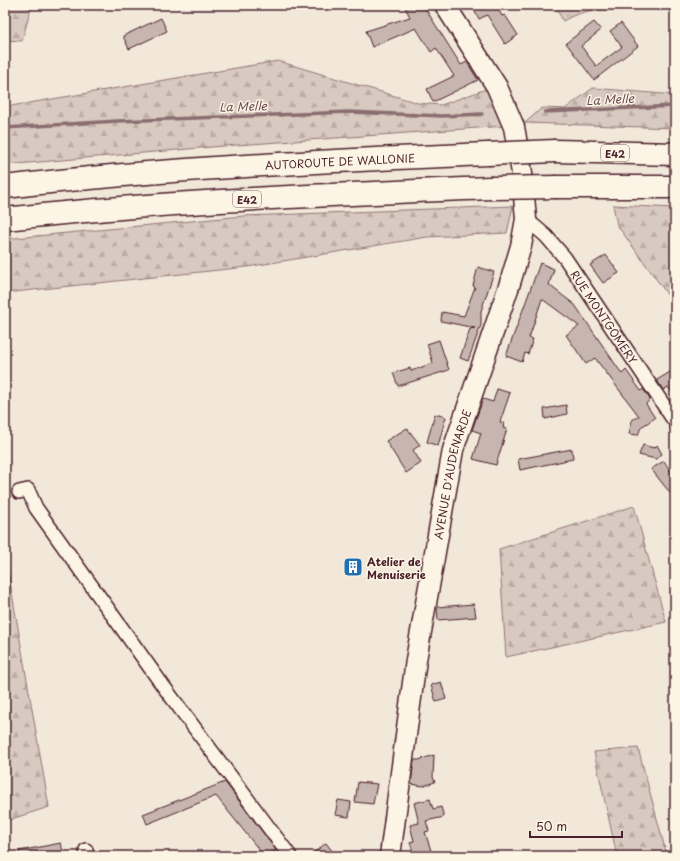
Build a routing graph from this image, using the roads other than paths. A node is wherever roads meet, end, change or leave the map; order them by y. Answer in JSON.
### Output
{"nodes":[{"id":1,"x":445,"y":5,"type":"edge"},
{"id":2,"x":675,"y":154,"type":"edge"},
{"id":3,"x":5,"y":187,"type":"edge"},
{"id":4,"x":675,"y":187,"type":"edge"},
{"id":5,"x":5,"y":219,"type":"edge"},
{"id":6,"x":526,"y":219,"type":"junction"},
{"id":7,"x":675,"y":422,"type":"edge"},
{"id":8,"x":18,"y":492,"type":"dead end"},
{"id":9,"x":290,"y":856,"type":"edge"},
{"id":10,"x":390,"y":856,"type":"edge"}],
"edges":[{"from":1,"to":6,"type":"main road","name":"AVENUE D'AUDENARDE"},
{"from":2,"to":3,"type":"highway","name":"AUTOROUTE DE WALLONIE","number":"E42","bridge":true},
{"from":4,"to":5,"type":"highway","number":"E42","bridge":true},
{"from":6,"to":7,"type":"street","name":"RUE MONTGOMERY"},
{"from":6,"to":10,"type":"main road","name":"AVENUE D'AUDENARDE"},
{"from":8,"to":9,"type":"street"}]}
